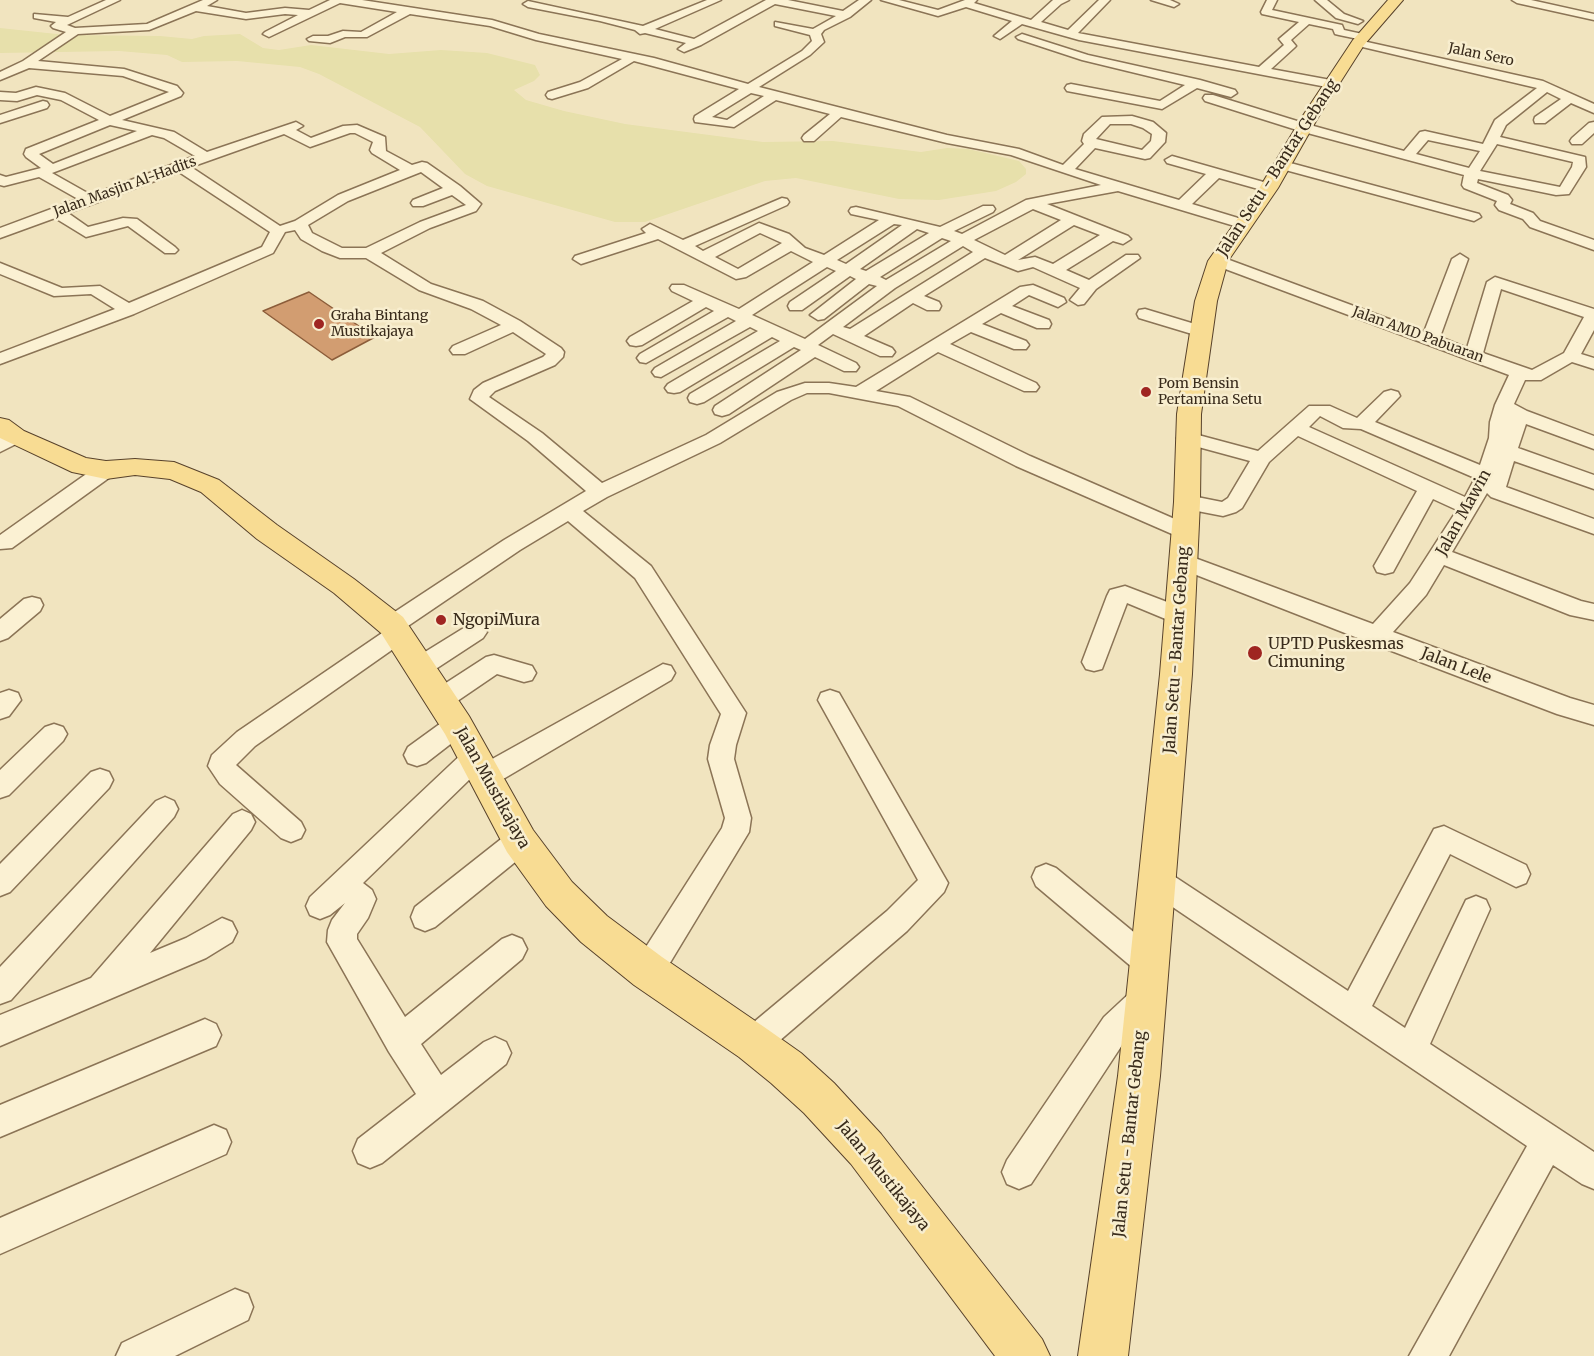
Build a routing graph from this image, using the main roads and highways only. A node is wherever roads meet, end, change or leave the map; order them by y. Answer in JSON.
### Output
{"nodes":[{"id":1,"x":1396,"y":0,"type":"edge"},
{"id":2,"x":5,"y":436,"type":"edge"},
{"id":3,"x":1025,"y":1356,"type":"edge"},
{"id":4,"x":1103,"y":1356,"type":"edge"}],
"edges":[{"from":1,"to":4,"type":"main road","name":"Jalan Setu - Bantar Gebang"},
{"from":2,"to":3,"type":"main road","name":"Jalan Mustikajaya"}]}
